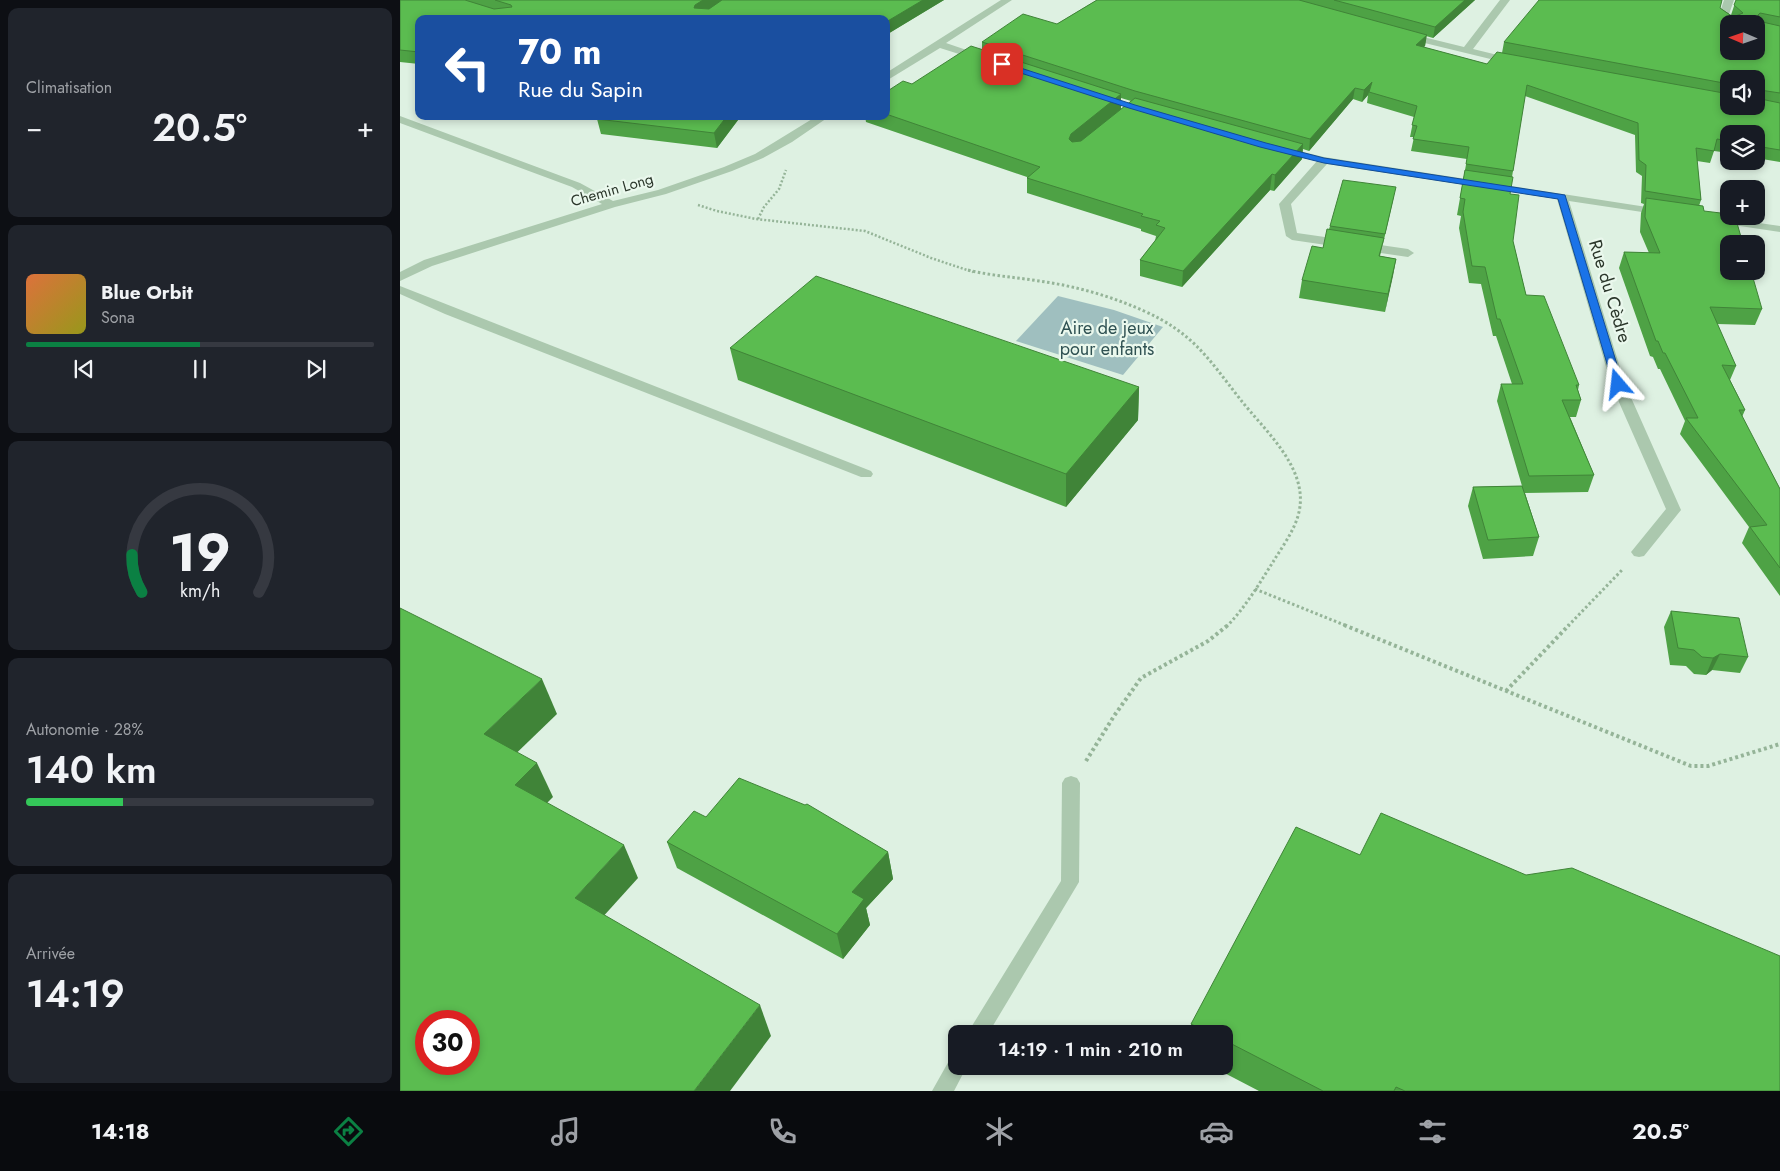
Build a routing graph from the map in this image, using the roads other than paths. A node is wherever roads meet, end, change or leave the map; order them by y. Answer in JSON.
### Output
{"nodes":[{"id":1,"x":1007,"y":0,"type":"edge"},
{"id":2,"x":1505,"y":0,"type":"edge"},
{"id":3,"x":1729,"y":0,"type":"edge"},
{"id":4,"x":1724,"y":15,"type":"edge"},
{"id":5,"x":1398,"y":34,"type":"edge"},
{"id":6,"x":939,"y":44,"type":"junction"},
{"id":7,"x":1466,"y":51,"type":"junction"},
{"id":8,"x":993,"y":62,"type":"edge"},
{"id":9,"x":1518,"y":63,"type":"edge"},
{"id":10,"x":890,"y":75,"type":"edge"},
{"id":11,"x":400,"y":119,"type":"edge"},
{"id":12,"x":818,"y":120,"type":"edge"},
{"id":13,"x":1272,"y":147,"type":"edge"},
{"id":14,"x":1324,"y":160,"type":"junction"},
{"id":15,"x":1562,"y":197,"type":"junction"},
{"id":16,"x":611,"y":205,"type":"junction"},
{"id":17,"x":1676,"y":214,"type":"edge"},
{"id":18,"x":1704,"y":218,"type":"edge"},
{"id":19,"x":1780,"y":229,"type":"edge"},
{"id":20,"x":1408,"y":253,"type":"dead end"},
{"id":21,"x":400,"y":277,"type":"edge"},
{"id":22,"x":400,"y":290,"type":"edge"},
{"id":23,"x":866,"y":474,"type":"dead end"},
{"id":24,"x":1639,"y":552,"type":"road end"},
{"id":25,"x":1071,"y":784,"type":"road end"},
{"id":26,"x":983,"y":1025,"type":"edge"},
{"id":27,"x":952,"y":1075,"type":"edge"},
{"id":28,"x":942,"y":1091,"type":"edge"}],
"edges":[{"from":1,"to":6,"type":"street"},
{"from":2,"to":7,"type":"street"},
{"from":3,"to":4,"type":"street"},
{"from":5,"to":7,"type":"street"},
{"from":6,"to":8,"type":"street"},
{"from":6,"to":10,"type":"street"},
{"from":7,"to":9,"type":"street"},
{"from":11,"to":16,"type":"street"},
{"from":12,"to":16,"type":"street","name":"Chemin Long"},
{"from":13,"to":14,"type":"street"},
{"from":14,"to":15,"type":"street"},
{"from":14,"to":20,"type":"street"},
{"from":15,"to":17,"type":"street"},
{"from":15,"to":24,"type":"street","name":"Rue du Cèdre"},
{"from":16,"to":21,"type":"street","name":"Chemin Long"},
{"from":18,"to":19,"type":"street"},
{"from":22,"to":23,"type":"street"},
{"from":25,"to":26,"type":"street"},
{"from":27,"to":28,"type":"street"}]}
